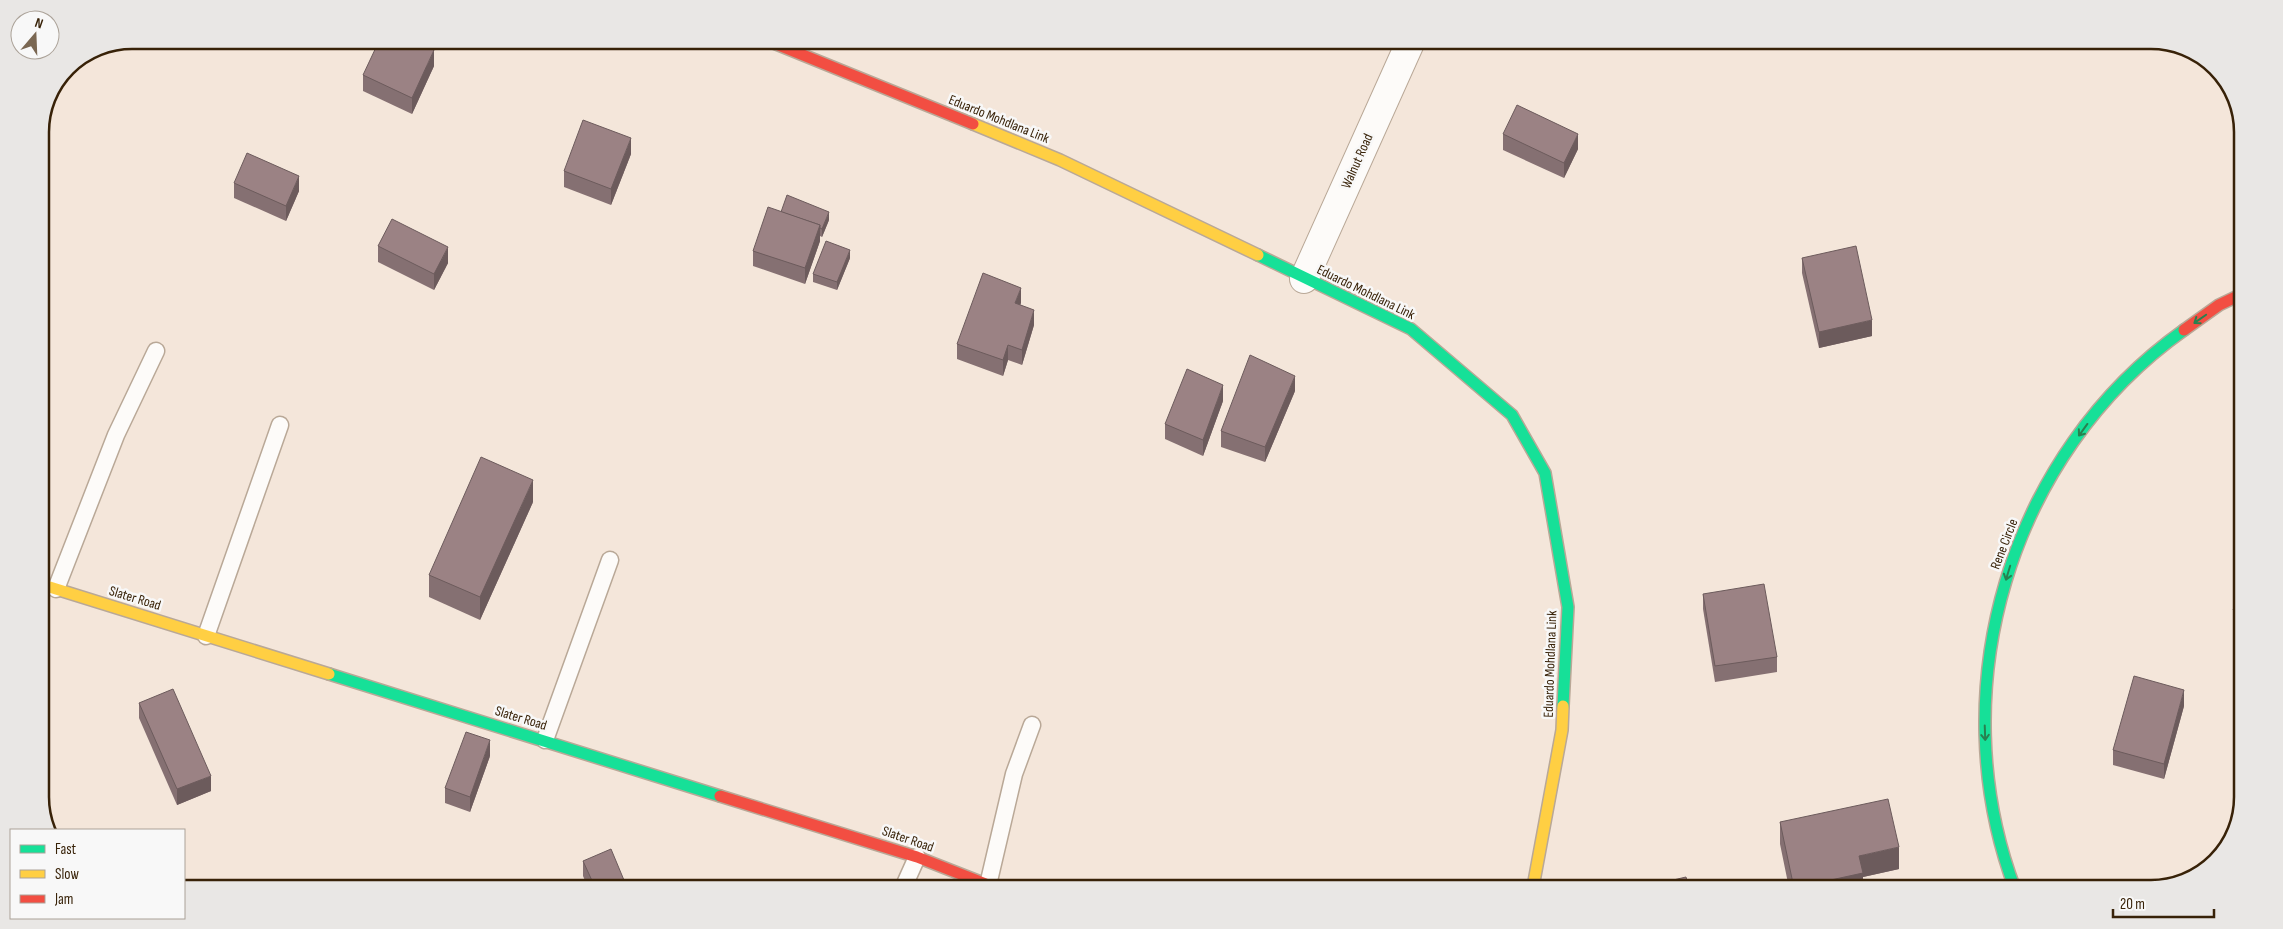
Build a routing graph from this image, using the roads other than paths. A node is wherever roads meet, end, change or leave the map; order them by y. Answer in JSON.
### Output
{"nodes":[{"id":1,"x":789,"y":49,"type":"edge"},
{"id":2,"x":1407,"y":49,"type":"edge"},
{"id":3,"x":1304,"y":278,"type":"junction"},
{"id":4,"x":2234,"y":298,"type":"edge"},
{"id":5,"x":156,"y":351,"type":"dead end"},
{"id":6,"x":280,"y":425,"type":"dead end"},
{"id":7,"x":610,"y":560,"type":"dead end"},
{"id":8,"x":49,"y":584,"type":"edge"},
{"id":9,"x":49,"y":586,"type":"edge"},
{"id":10,"x":206,"y":636,"type":"junction"},
{"id":11,"x":1032,"y":725,"type":"dead end"},
{"id":12,"x":545,"y":740,"type":"junction"},
{"id":13,"x":917,"y":857,"type":"junction"},
{"id":14,"x":907,"y":880,"type":"edge"},
{"id":15,"x":976,"y":880,"type":"edge"},
{"id":16,"x":990,"y":880,"type":"edge"},
{"id":17,"x":1534,"y":880,"type":"edge"},
{"id":18,"x":2012,"y":880,"type":"edge"}],
"edges":[{"from":1,"to":3,"type":"street","name":"Eduardo Mohdlana Link"},
{"from":2,"to":3,"type":"street","name":"Walnut Road"},
{"from":3,"to":17,"type":"street","name":"Eduardo Mohdlana Link"},
{"from":4,"to":18,"type":"street","name":"Rene Circle","one_way":true},
{"from":5,"to":8,"type":"lane"},
{"from":6,"to":10,"type":"lane"},
{"from":7,"to":12,"type":"lane"},
{"from":9,"to":10,"type":"street","name":"Slater Road"},
{"from":10,"to":12,"type":"street","name":"Slater Road"},
{"from":11,"to":16,"type":"lane"},
{"from":12,"to":13,"type":"street","name":"Slater Road"},
{"from":13,"to":14,"type":"lane"},
{"from":13,"to":15,"type":"street","name":"Slater Road"}]}
